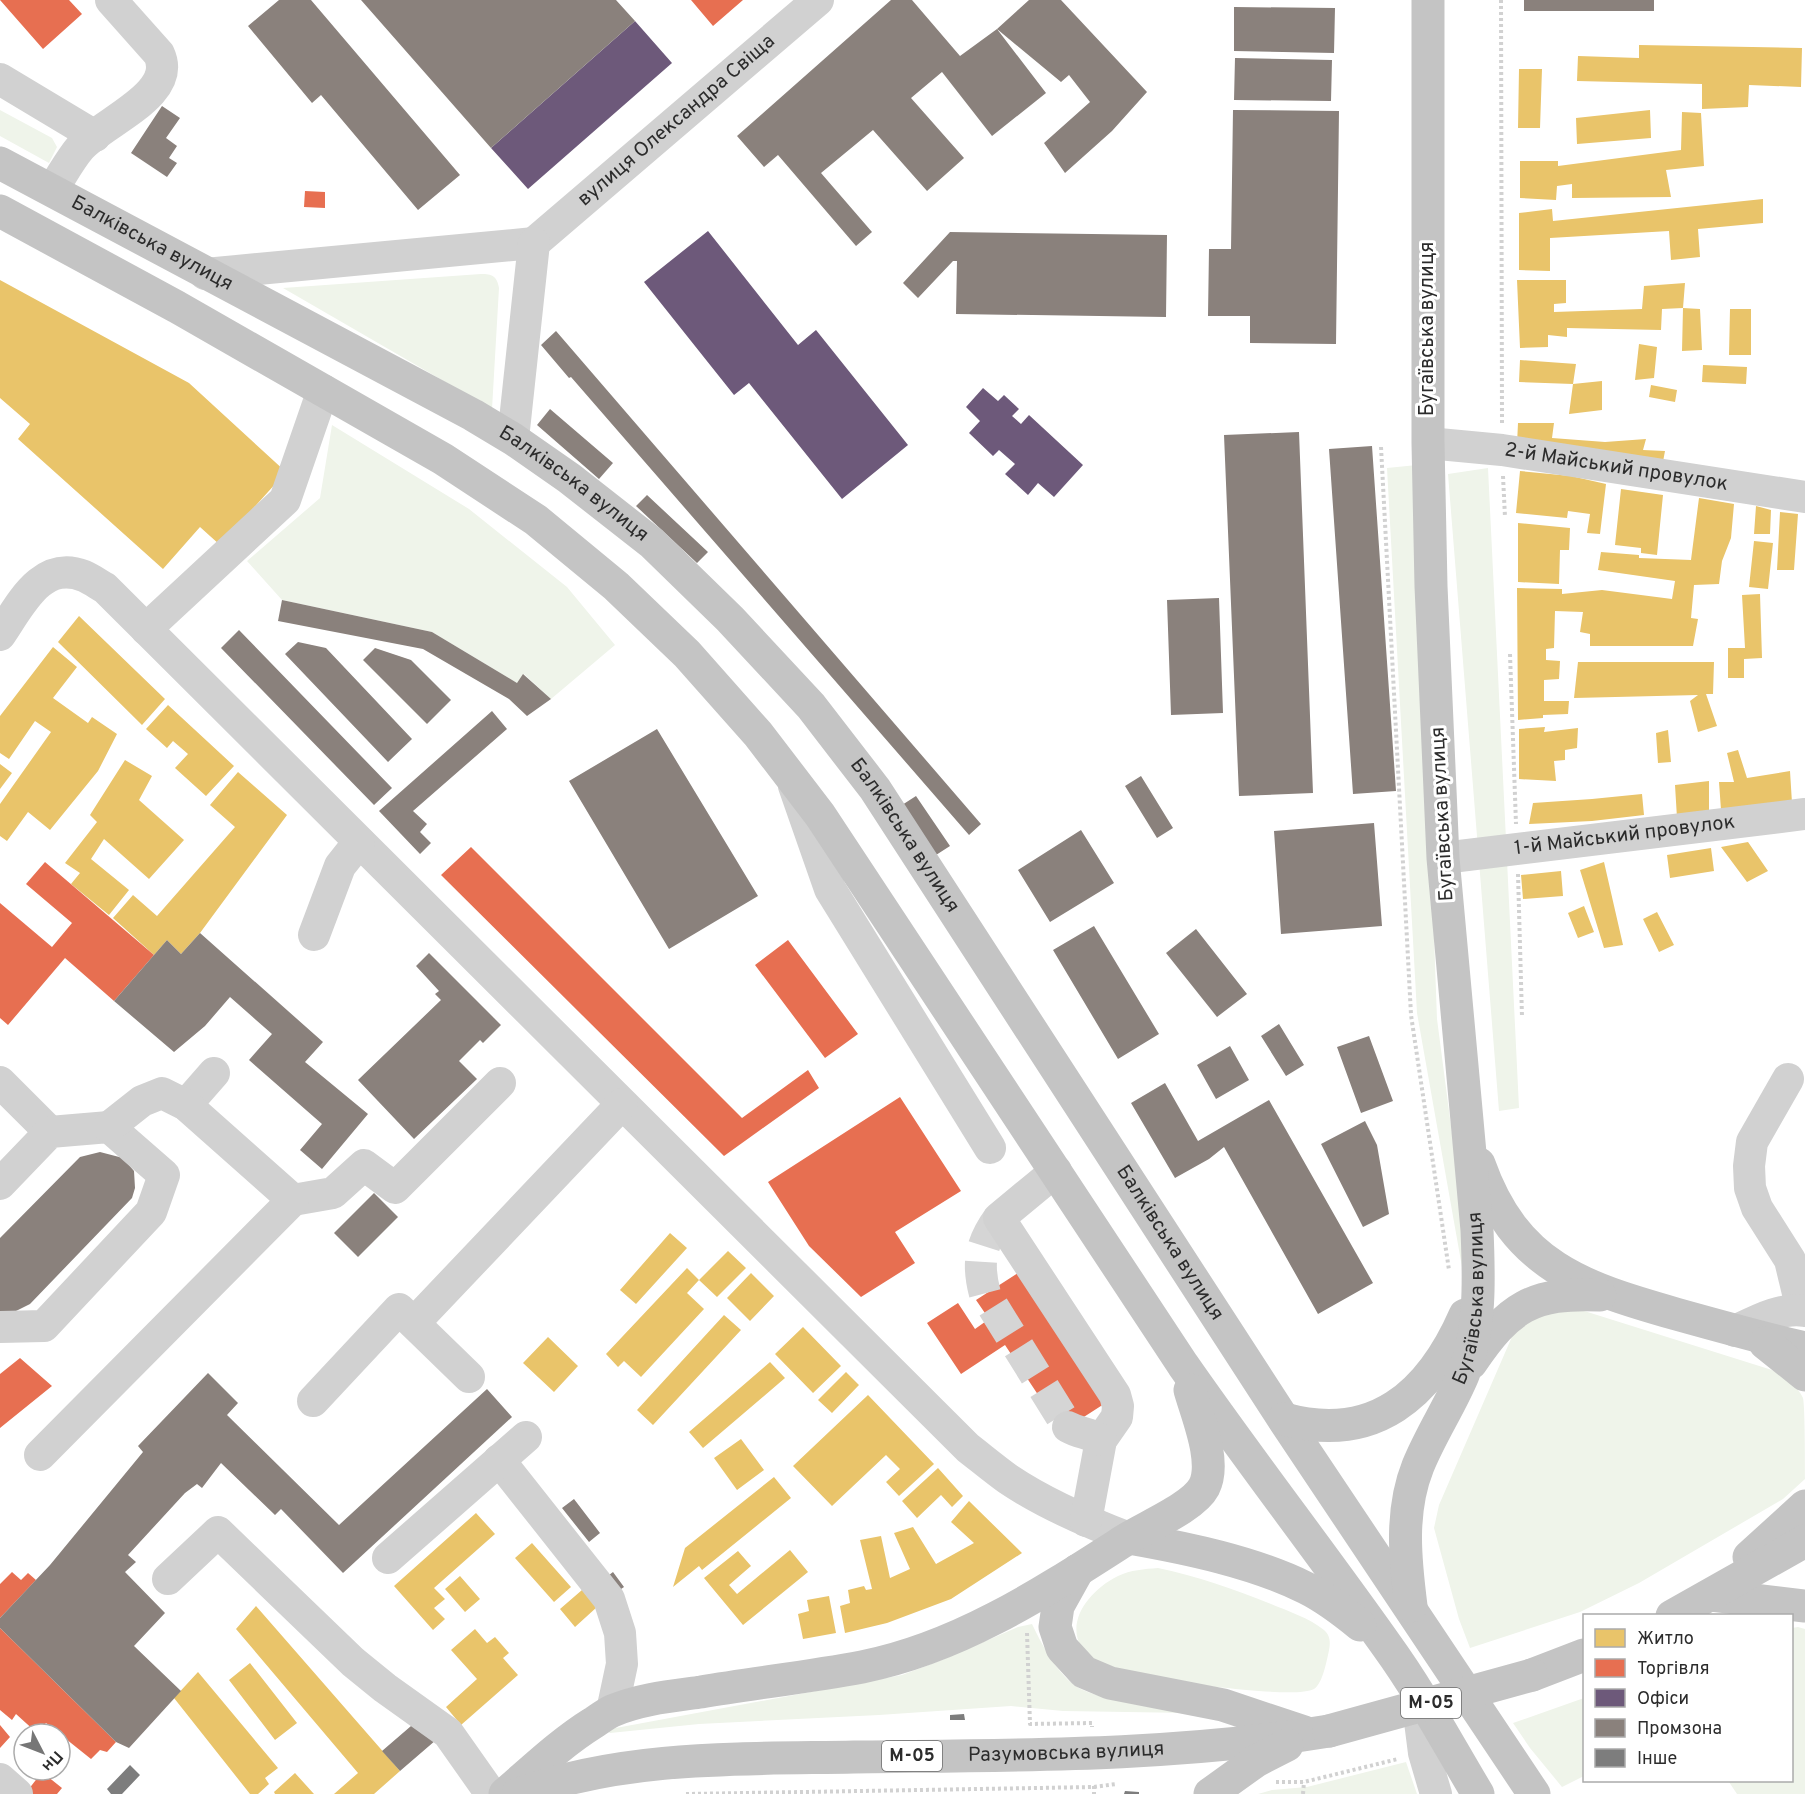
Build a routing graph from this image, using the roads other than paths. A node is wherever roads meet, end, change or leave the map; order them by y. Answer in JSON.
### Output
{"nodes":[{"id":1,"x":111,"y":0,"type":"edge"},
{"id":2,"x":818,"y":0,"type":"edge"},
{"id":3,"x":1428,"y":0,"type":"edge"},
{"id":4,"x":0,"y":79,"type":"edge"},
{"id":5,"x":95,"y":136,"type":"junction"},
{"id":6,"x":0,"y":163,"type":"edge"},
{"id":7,"x":52,"y":190,"type":"junction"},
{"id":8,"x":0,"y":211,"type":"edge"},
{"id":9,"x":534,"y":243,"type":"junction"},
{"id":10,"x":205,"y":274,"type":"junction"},
{"id":11,"x":323,"y":390,"type":"junction"},
{"id":12,"x":513,"y":439,"type":"junction"},
{"id":13,"x":1428,"y":442,"type":"junction"},
{"id":14,"x":1805,"y":497,"type":"edge"},
{"id":15,"x":146,"y":629,"type":"junction"},
{"id":16,"x":0,"y":635,"type":"edge"},
{"id":17,"x":790,"y":777,"type":"junction"},
{"id":18,"x":1805,"y":814,"type":"edge"},
{"id":19,"x":360,"y":842,"type":"junction"},
{"id":20,"x":1443,"y":858,"type":"junction"},
{"id":21,"x":314,"y":935,"type":"dead end"},
{"id":22,"x":214,"y":1073,"type":"dead end"},
{"id":23,"x":1788,"y":1079,"type":"dead end"},
{"id":24,"x":0,"y":1082,"type":"edge"},
{"id":25,"x":500,"y":1083,"type":"dead end"},
{"id":26,"x":621,"y":1104,"type":"junction"},
{"id":27,"x":186,"y":1105,"type":"junction"},
{"id":28,"x":109,"y":1127,"type":"junction"},
{"id":29,"x":1467,"y":1129,"type":"junction"},
{"id":30,"x":51,"y":1132,"type":"junction"},
{"id":31,"x":990,"y":1148,"type":"dead end"},
{"id":32,"x":1056,"y":1172,"type":"junction"},
{"id":33,"x":0,"y":1184,"type":"edge"},
{"id":34,"x":293,"y":1200,"type":"junction"},
{"id":35,"x":1797,"y":1252,"type":"edge"},
{"id":36,"x":1479,"y":1284,"type":"junction"},
{"id":37,"x":1613,"y":1296,"type":"junction"},
{"id":38,"x":1803,"y":1311,"type":"edge"},
{"id":39,"x":414,"y":1323,"type":"junction"},
{"id":40,"x":0,"y":1327,"type":"edge"},
{"id":41,"x":1746,"y":1334,"type":"junction"},
{"id":42,"x":1805,"y":1348,"type":"edge"},
{"id":43,"x":1183,"y":1365,"type":"junction"},
{"id":44,"x":1463,"y":1374,"type":"junction"},
{"id":45,"x":1805,"y":1375,"type":"edge"},
{"id":46,"x":470,"y":1377,"type":"dead end"},
{"id":47,"x":313,"y":1401,"type":"dead end"},
{"id":48,"x":1284,"y":1419,"type":"junction"},
{"id":49,"x":1068,"y":1427,"type":"tunnel mouth"},
{"id":50,"x":526,"y":1437,"type":"dead end"},
{"id":51,"x":1101,"y":1440,"type":"junction"},
{"id":52,"x":40,"y":1455,"type":"dead end"},
{"id":53,"x":499,"y":1460,"type":"junction"},
{"id":54,"x":1805,"y":1506,"type":"edge"},
{"id":55,"x":1086,"y":1521,"type":"junction"},
{"id":56,"x":1129,"y":1538,"type":"junction"},
{"id":57,"x":1805,"y":1541,"type":"edge"},
{"id":58,"x":388,"y":1558,"type":"dead end"},
{"id":59,"x":1078,"y":1570,"type":"junction"},
{"id":60,"x":168,"y":1579,"type":"dead end"},
{"id":61,"x":1707,"y":1598,"type":"junction"},
{"id":62,"x":1805,"y":1606,"type":"edge"},
{"id":63,"x":1413,"y":1613,"type":"junction"},
{"id":64,"x":1676,"y":1614,"type":"edge"},
{"id":65,"x":1388,"y":1647,"type":"junction"},
{"id":66,"x":1583,"y":1655,"type":"edge"},
{"id":67,"x":1416,"y":1690,"type":"junction"},
{"id":68,"x":612,"y":1711,"type":"junction"},
{"id":69,"x":1319,"y":1732,"type":"junction"},
{"id":70,"x":0,"y":1779,"type":"edge"},
{"id":71,"x":17,"y":1794,"type":"edge"},
{"id":72,"x":491,"y":1794,"type":"edge"},
{"id":73,"x":505,"y":1794,"type":"edge"},
{"id":74,"x":518,"y":1794,"type":"edge"},
{"id":75,"x":1210,"y":1794,"type":"edge"},
{"id":76,"x":1436,"y":1794,"type":"edge"},
{"id":77,"x":1478,"y":1794,"type":"edge"},
{"id":78,"x":1534,"y":1794,"type":"edge"}],
"edges":[{"from":1,"to":5,"type":"street"},
{"from":2,"to":9,"type":"street","name":"вулиця Олександра Свіща"},
{"from":3,"to":13,"type":"main road","name":"Бугаївська вулиця"},
{"from":4,"to":5,"type":"street"},
{"from":5,"to":7,"type":"street"},
{"from":6,"to":7,"type":"main road","name":"Балківська вулиця"},
{"from":7,"to":10,"type":"main road","name":"Балківська вулиця"},
{"from":8,"to":11,"type":"main road"},
{"from":9,"to":10,"type":"street"},
{"from":9,"to":12,"type":"street"},
{"from":10,"to":12,"type":"main road","name":"Балківська вулиця"},
{"from":11,"to":15,"type":"street"},
{"from":11,"to":17,"type":"main road"},
{"from":12,"to":48,"type":"main road","name":"Балківська вулиця"},
{"from":13,"to":14,"type":"street","name":"2-й Майський провулок"},
{"from":13,"to":20,"type":"main road","name":"Бугаївська вулиця"},
{"from":15,"to":16,"type":"street"},
{"from":15,"to":19,"type":"street"},
{"from":17,"to":31,"type":"street"},
{"from":17,"to":32,"type":"main road"},
{"from":18,"to":20,"type":"street","name":"1-й Майський провулок"},
{"from":19,"to":21,"type":"street"},
{"from":19,"to":26,"type":"street"},
{"from":20,"to":29,"type":"main road","name":"Бугаївська вулиця"},
{"from":22,"to":27,"type":"street"},
{"from":23,"to":35,"type":"street"},
{"from":24,"to":30,"type":"street"},
{"from":25,"to":34,"type":"street"},
{"from":26,"to":39,"type":"street"},
{"from":26,"to":55,"type":"street"},
{"from":27,"to":28,"type":"street"},
{"from":27,"to":34,"type":"street"},
{"from":28,"to":30,"type":"street"},
{"from":28,"to":40,"type":"street"},
{"from":29,"to":36,"type":"main road","name":"Бугаївська вулиця"},
{"from":29,"to":37,"type":"main road"},
{"from":30,"to":33,"type":"street"},
{"from":32,"to":43,"type":"main road"},
{"from":32,"to":51,"type":"street"},
{"from":34,"to":52,"type":"street"},
{"from":35,"to":38,"type":"street"},
{"from":36,"to":44,"type":"main road","name":"Бугаївська вулиця"},
{"from":36,"to":48,"type":"main road"},
{"from":37,"to":41,"type":"main road"},
{"from":37,"to":44,"type":"main road"},
{"from":38,"to":41,"type":"street"},
{"from":39,"to":46,"type":"street"},
{"from":39,"to":47,"type":"street"},
{"from":41,"to":42,"type":"main road"},
{"from":41,"to":45,"type":"main road"},
{"from":43,"to":56,"type":"main road"},
{"from":43,"to":65,"type":"main road"},
{"from":44,"to":63,"type":"main road","name":"Бугаївська вулиця"},
{"from":48,"to":63,"type":"main road","name":"Балківська вулиця"},
{"from":49,"to":51,"type":"street"},
{"from":50,"to":53,"type":"street"},
{"from":51,"to":55,"type":"street"},
{"from":53,"to":58,"type":"street"},
{"from":53,"to":68,"type":"street"},
{"from":54,"to":61,"type":"main road"},
{"from":55,"to":56,"type":"street"},
{"from":56,"to":59,"type":"main road"},
{"from":56,"to":65,"type":"main road"},
{"from":57,"to":61,"type":"main road"},
{"from":59,"to":68,"type":"main road"},
{"from":59,"to":69,"type":"main road"},
{"from":60,"to":72,"type":"street"},
{"from":61,"to":62,"type":"main road"},
{"from":61,"to":64,"type":"main road"},
{"from":63,"to":78,"type":"main road","name":"Балківська вулиця"},
{"from":65,"to":67,"type":"main road"},
{"from":66,"to":69,"type":"main road","number":"М-05","bridge":true},
{"from":67,"to":76,"type":"street"},
{"from":67,"to":77,"type":"main road"},
{"from":68,"to":73,"type":"main road"},
{"from":69,"to":74,"type":"main road","name":"Разумовська вулиця","number":"М-05"},
{"from":69,"to":75,"type":"main road"},
{"from":70,"to":71,"type":"street"}]}
